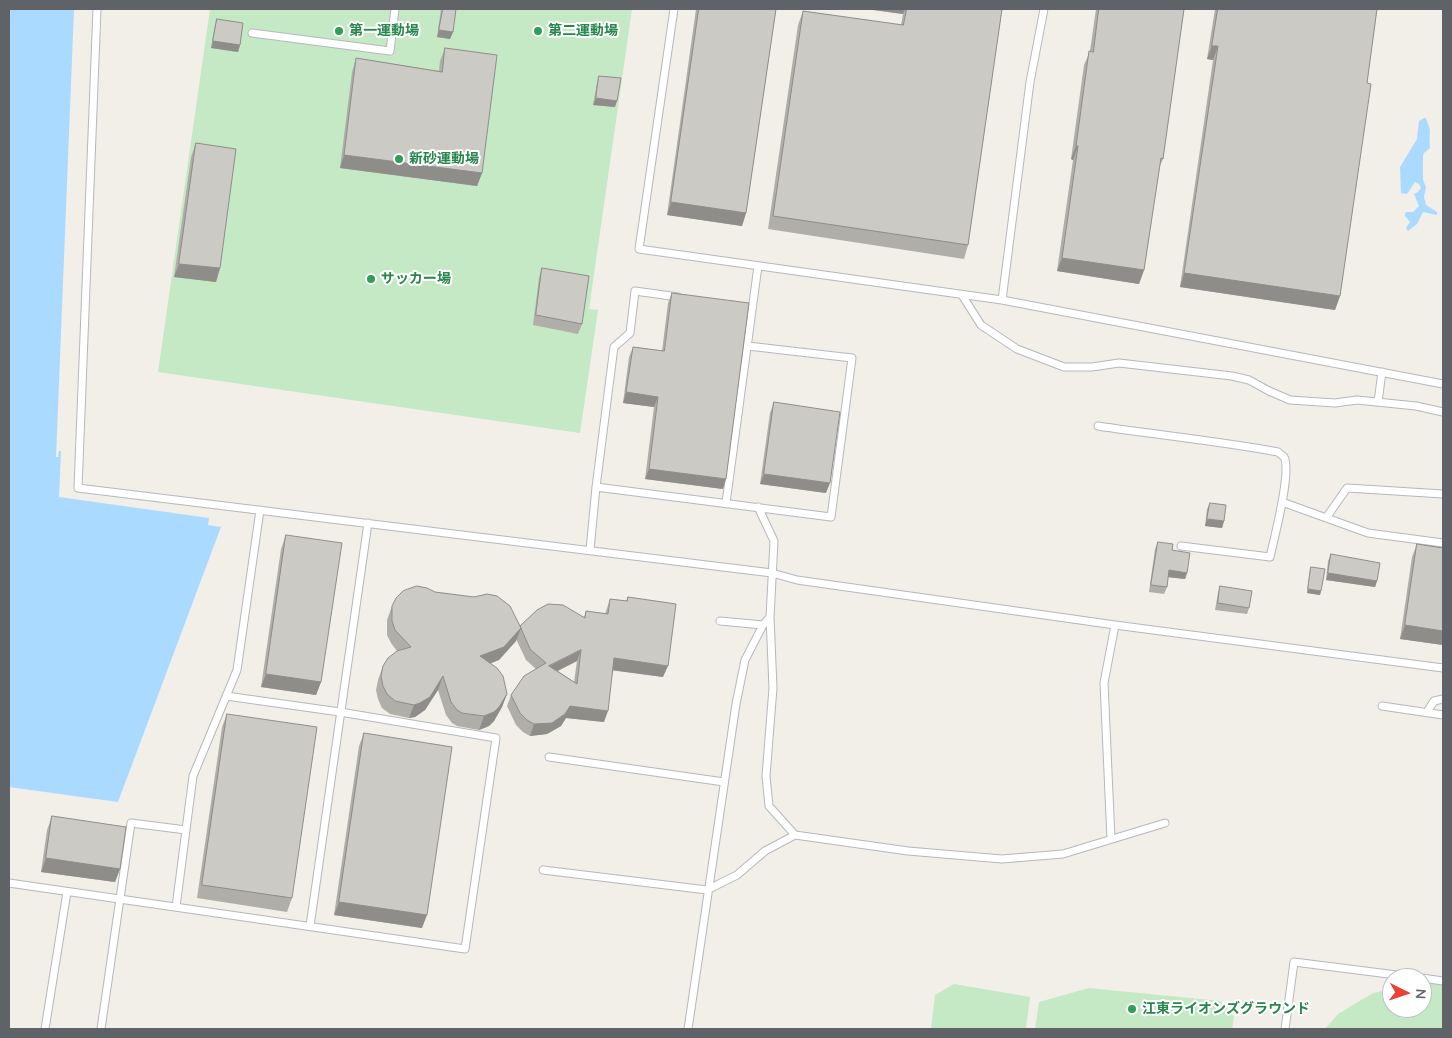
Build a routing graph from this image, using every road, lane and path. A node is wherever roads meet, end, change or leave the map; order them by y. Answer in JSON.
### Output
{"nodes":[{"id":1,"x":97,"y":9,"type":"edge"},
{"id":2,"x":396,"y":9,"type":"edge"},
{"id":3,"x":674,"y":9,"type":"edge"},
{"id":4,"x":1044,"y":9,"type":"edge"},
{"id":5,"x":252,"y":33,"type":"dead end"},
{"id":6,"x":758,"y":266,"type":"junction"},
{"id":7,"x":962,"y":295,"type":"junction"},
{"id":8,"x":684,"y":298,"type":"edge"},
{"id":9,"x":1002,"y":300,"type":"junction"},
{"id":10,"x":743,"y":306,"type":"edge"},
{"id":11,"x":753,"y":307,"type":"junction"},
{"id":12,"x":748,"y":346,"type":"junction"},
{"id":13,"x":1382,"y":372,"type":"junction"},
{"id":14,"x":1443,"y":384,"type":"edge"},
{"id":15,"x":1378,"y":402,"type":"junction"},
{"id":16,"x":1443,"y":412,"type":"edge"},
{"id":17,"x":1098,"y":426,"type":"dead end"},
{"id":18,"x":596,"y":487,"type":"junction"},
{"id":19,"x":1443,"y":494,"type":"edge"},
{"id":20,"x":1282,"y":502,"type":"junction"},
{"id":21,"x":726,"y":503,"type":"junction"},
{"id":22,"x":758,"y":507,"type":"junction"},
{"id":23,"x":260,"y":510,"type":"junction"},
{"id":24,"x":1326,"y":518,"type":"junction"},
{"id":25,"x":368,"y":523,"type":"junction"},
{"id":26,"x":1443,"y":543,"type":"edge"},
{"id":27,"x":1182,"y":546,"type":"dead end"},
{"id":28,"x":590,"y":550,"type":"junction"},
{"id":29,"x":772,"y":573,"type":"junction"},
{"id":30,"x":770,"y":617,"type":"junction"},
{"id":31,"x":720,"y":621,"type":"dead end"},
{"id":32,"x":763,"y":625,"type":"junction"},
{"id":33,"x":1115,"y":625,"type":"junction"},
{"id":34,"x":1443,"y":668,"type":"edge"},
{"id":35,"x":226,"y":696,"type":"junction"},
{"id":36,"x":1443,"y":699,"type":"edge"},
{"id":37,"x":1382,"y":706,"type":"dead end"},
{"id":38,"x":340,"y":712,"type":"junction"},
{"id":39,"x":1428,"y":712,"type":"junction"},
{"id":40,"x":1443,"y":715,"type":"edge"},
{"id":41,"x":549,"y":757,"type":"dead end"},
{"id":42,"x":724,"y":782,"type":"junction"},
{"id":43,"x":1165,"y":822,"type":"dead end"},
{"id":44,"x":186,"y":830,"type":"junction"},
{"id":45,"x":795,"y":835,"type":"junction"},
{"id":46,"x":1111,"y":839,"type":"junction"},
{"id":47,"x":544,"y":870,"type":"dead end"},
{"id":48,"x":9,"y":883,"type":"edge"},
{"id":49,"x":707,"y":890,"type":"junction"},
{"id":50,"x":67,"y":892,"type":"junction"},
{"id":51,"x":120,"y":899,"type":"junction"},
{"id":52,"x":176,"y":907,"type":"junction"},
{"id":53,"x":310,"y":926,"type":"junction"},
{"id":54,"x":1382,"y":973,"type":"edge"},
{"id":55,"x":45,"y":1029,"type":"edge"},
{"id":56,"x":101,"y":1029,"type":"edge"},
{"id":57,"x":688,"y":1029,"type":"edge"},
{"id":58,"x":1285,"y":1029,"type":"edge"}],
"edges":[{"from":1,"to":23,"type":"lane"},
{"from":2,"to":5,"type":"lane"},
{"from":3,"to":6,"type":"lane"},
{"from":4,"to":9,"type":"lane"},
{"from":6,"to":7,"type":"lane"},
{"from":6,"to":11,"type":"lane"},
{"from":7,"to":9,"type":"lane"},
{"from":7,"to":15,"type":"lane"},
{"from":8,"to":18,"type":"lane"},
{"from":9,"to":13,"type":"lane"},
{"from":10,"to":11,"type":"lane"},
{"from":11,"to":12,"type":"lane"},
{"from":12,"to":21,"type":"lane"},
{"from":12,"to":22,"type":"lane"},
{"from":13,"to":14,"type":"lane"},
{"from":13,"to":15,"type":"lane"},
{"from":15,"to":16,"type":"lane"},
{"from":17,"to":20,"type":"lane"},
{"from":18,"to":21,"type":"lane"},
{"from":18,"to":28,"type":"lane"},
{"from":19,"to":24,"type":"lane"},
{"from":20,"to":24,"type":"lane"},
{"from":20,"to":27,"type":"lane"},
{"from":21,"to":22,"type":"lane"},
{"from":22,"to":29,"type":"lane"},
{"from":23,"to":25,"type":"lane"},
{"from":23,"to":35,"type":"lane"},
{"from":24,"to":26,"type":"lane"},
{"from":25,"to":28,"type":"lane"},
{"from":25,"to":38,"type":"lane"},
{"from":28,"to":29,"type":"lane"},
{"from":29,"to":30,"type":"lane"},
{"from":29,"to":33,"type":"lane"},
{"from":30,"to":32,"type":"lane"},
{"from":30,"to":45,"type":"lane"},
{"from":31,"to":32,"type":"lane"},
{"from":32,"to":42,"type":"lane"},
{"from":33,"to":34,"type":"lane"},
{"from":33,"to":46,"type":"lane"},
{"from":35,"to":38,"type":"lane"},
{"from":35,"to":44,"type":"lane"},
{"from":36,"to":39,"type":"lane"},
{"from":37,"to":39,"type":"lane"},
{"from":38,"to":53,"type":"lane"},
{"from":38,"to":53,"type":"lane"},
{"from":39,"to":40,"type":"lane"},
{"from":41,"to":42,"type":"lane"},
{"from":42,"to":49,"type":"lane"},
{"from":43,"to":46,"type":"lane"},
{"from":44,"to":51,"type":"lane"},
{"from":44,"to":52,"type":"lane"},
{"from":45,"to":46,"type":"lane"},
{"from":45,"to":49,"type":"lane"},
{"from":47,"to":49,"type":"lane"},
{"from":48,"to":50,"type":"lane"},
{"from":49,"to":57,"type":"lane"},
{"from":50,"to":51,"type":"lane"},
{"from":50,"to":55,"type":"lane"},
{"from":51,"to":52,"type":"lane"},
{"from":51,"to":56,"type":"lane"},
{"from":52,"to":53,"type":"lane"},
{"from":54,"to":58,"type":"lane"}]}
